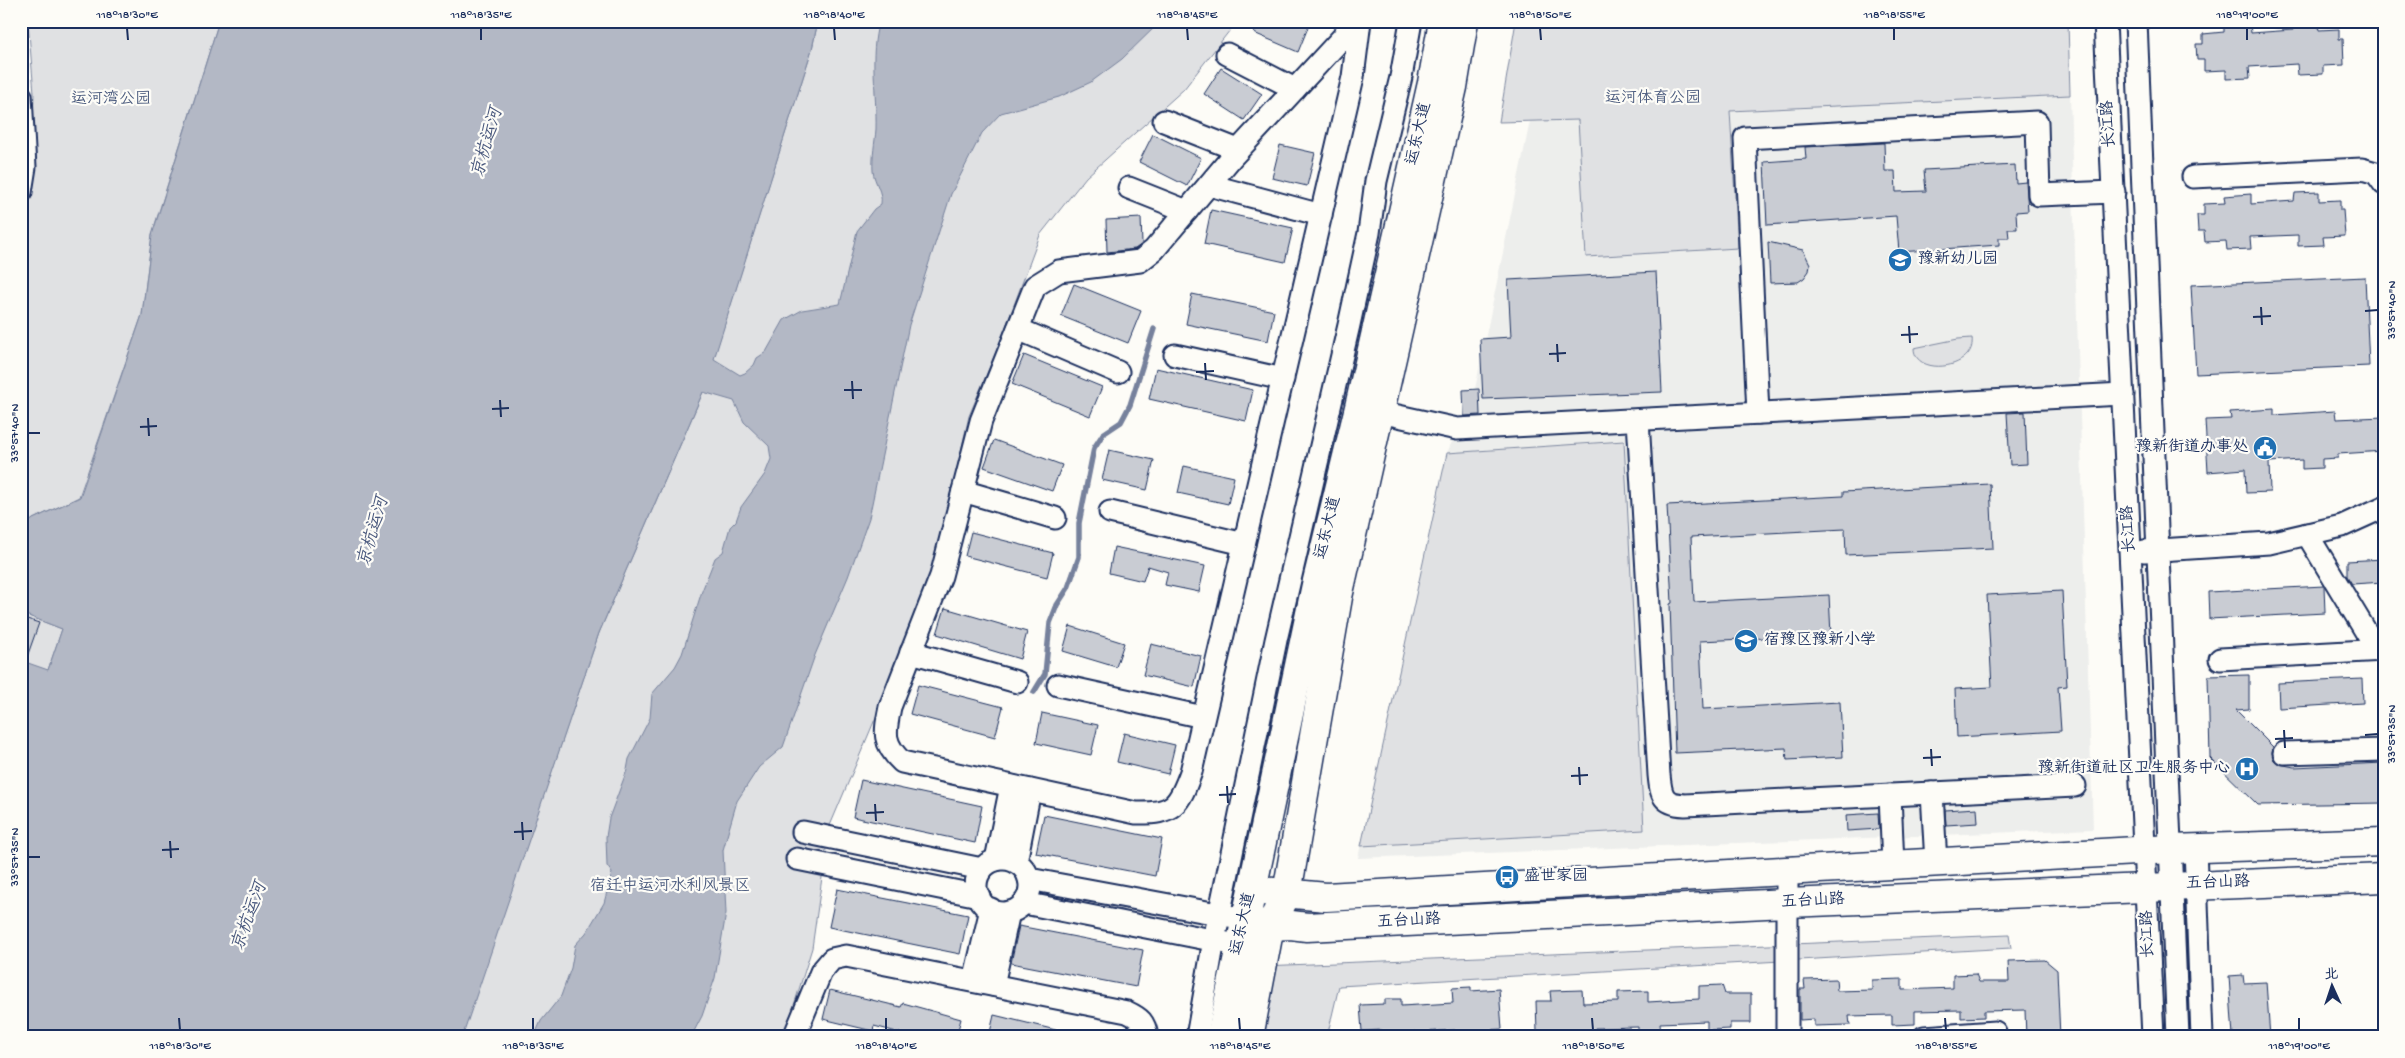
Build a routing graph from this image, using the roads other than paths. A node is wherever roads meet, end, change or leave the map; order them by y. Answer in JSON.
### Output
{"nodes":[{"id":1,"x":1352,"y":21,"type":"edge"},
{"id":2,"x":1360,"y":21,"type":"edge"},
{"id":3,"x":1411,"y":21,"type":"edge"},
{"id":4,"x":1443,"y":21,"type":"edge"},
{"id":5,"x":1464,"y":21,"type":"edge"},
{"id":6,"x":2105,"y":21,"type":"edge"},
{"id":7,"x":2136,"y":21,"type":"edge"},
{"id":8,"x":1227,"y":54,"type":"dead end"},
{"id":9,"x":1295,"y":88,"type":"junction"},
{"id":10,"x":21,"y":96,"type":"edge"},
{"id":11,"x":1164,"y":121,"type":"dead end"},
{"id":12,"x":1238,"y":150,"type":"junction"},
{"id":13,"x":2193,"y":177,"type":"dead end"},
{"id":14,"x":2384,"y":184,"type":"edge"},
{"id":15,"x":1209,"y":185,"type":"junction"},
{"id":16,"x":1129,"y":188,"type":"dead end"},
{"id":17,"x":21,"y":192,"type":"edge"},
{"id":18,"x":2114,"y":192,"type":"junction"},
{"id":19,"x":1187,"y":211,"type":"junction"},
{"id":20,"x":1320,"y":215,"type":"junction"},
{"id":21,"x":1018,"y":329,"type":"junction"},
{"id":22,"x":1175,"y":355,"type":"dead end"},
{"id":23,"x":1118,"y":372,"type":"dead end"},
{"id":24,"x":1283,"y":378,"type":"junction"},
{"id":25,"x":2123,"y":394,"type":"junction"},
{"id":26,"x":1380,"y":412,"type":"junction"},
{"id":27,"x":1758,"y":413,"type":"junction"},
{"id":28,"x":1638,"y":420,"type":"junction"},
{"id":29,"x":963,"y":491,"type":"junction"},
{"id":30,"x":2384,"y":507,"type":"edge"},
{"id":31,"x":1110,"y":512,"type":"dead end"},
{"id":32,"x":1055,"y":518,"type":"dead end"},
{"id":33,"x":2307,"y":534,"type":"junction"},
{"id":34,"x":1244,"y":544,"type":"junction"},
{"id":35,"x":2158,"y":550,"type":"junction"},
{"id":36,"x":2131,"y":551,"type":"junction"},
{"id":37,"x":2380,"y":650,"type":"edge"},
{"id":38,"x":911,"y":652,"type":"junction"},
{"id":39,"x":2220,"y":659,"type":"dead end"},
{"id":40,"x":1018,"y":682,"type":"dead end"},
{"id":41,"x":1058,"y":685,"type":"dead end"},
{"id":42,"x":1203,"y":717,"type":"junction"},
{"id":43,"x":2384,"y":750,"type":"edge"},
{"id":44,"x":2284,"y":753,"type":"dead end"},
{"id":45,"x":2075,"y":786,"type":"dead end"},
{"id":46,"x":1021,"y":788,"type":"junction"},
{"id":47,"x":1932,"y":793,"type":"junction"},
{"id":48,"x":1890,"y":795,"type":"junction"},
{"id":49,"x":803,"y":832,"type":"dead end"},
{"id":50,"x":2384,"y":842,"type":"edge"},
{"id":51,"x":2170,"y":849,"type":"junction"},
{"id":52,"x":797,"y":859,"type":"dead end"},
{"id":53,"x":1936,"y":862,"type":"junction"},
{"id":54,"x":1893,"y":865,"type":"junction"},
{"id":55,"x":1006,"y":868,"type":"junction"},
{"id":56,"x":1787,"y":871,"type":"junction"},
{"id":57,"x":2384,"y":878,"type":"edge"},
{"id":58,"x":2172,"y":886,"type":"junction"},
{"id":59,"x":1252,"y":890,"type":"junction"},
{"id":60,"x":1287,"y":893,"type":"junction"},
{"id":61,"x":1788,"y":903,"type":"junction"},
{"id":62,"x":1001,"y":905,"type":"junction"},
{"id":63,"x":1232,"y":917,"type":"junction"},
{"id":64,"x":1270,"y":926,"type":"junction"},
{"id":65,"x":1227,"y":943,"type":"junction"},
{"id":66,"x":983,"y":983,"type":"junction"},
{"id":67,"x":1995,"y":1032,"type":"dead end"},
{"id":68,"x":794,"y":1037,"type":"edge"},
{"id":69,"x":1147,"y":1037,"type":"edge"},
{"id":70,"x":1196,"y":1037,"type":"edge"},
{"id":71,"x":1221,"y":1037,"type":"edge"},
{"id":72,"x":1249,"y":1037,"type":"edge"},
{"id":73,"x":1787,"y":1037,"type":"edge"},
{"id":74,"x":1924,"y":1037,"type":"edge"},
{"id":75,"x":2153,"y":1037,"type":"edge"},
{"id":76,"x":2178,"y":1037,"type":"edge"},
{"id":77,"x":2202,"y":1037,"type":"edge"}],
"edges":[{"from":1,"to":9,"type":"street"},
{"from":2,"to":20,"type":"street"},
{"from":3,"to":63,"type":"street"},
{"from":4,"to":59,"type":"main road","name":"运东大道"},
{"from":5,"to":26,"type":"main road","name":"运东大道"},
{"from":6,"to":18,"type":"street","name":"长江路"},
{"from":7,"to":35,"type":"street","name":"长江路"},
{"from":8,"to":9,"type":"street"},
{"from":9,"to":12,"type":"street"},
{"from":10,"to":17,"type":"street"},
{"from":11,"to":12,"type":"street"},
{"from":12,"to":15,"type":"street"},
{"from":13,"to":14,"type":"street"},
{"from":15,"to":19,"type":"street"},
{"from":15,"to":20,"type":"street"},
{"from":16,"to":19,"type":"street"},
{"from":18,"to":25,"type":"street","name":"长江路"},
{"from":18,"to":27,"type":"street"},
{"from":19,"to":21,"type":"street"},
{"from":20,"to":24,"type":"street"},
{"from":21,"to":23,"type":"street"},
{"from":21,"to":29,"type":"street"},
{"from":22,"to":24,"type":"street"},
{"from":24,"to":34,"type":"street"},
{"from":25,"to":27,"type":"street"},
{"from":25,"to":36,"type":"street","name":"长江路"},
{"from":26,"to":28,"type":"street"},
{"from":26,"to":60,"type":"main road","name":"运东大道"},
{"from":27,"to":28,"type":"street"},
{"from":28,"to":48,"type":"street"},
{"from":29,"to":32,"type":"street"},
{"from":29,"to":38,"type":"street"},
{"from":30,"to":33,"type":"street"},
{"from":31,"to":34,"type":"street"},
{"from":33,"to":35,"type":"street"},
{"from":33,"to":37,"type":"street"},
{"from":34,"to":42,"type":"street"},
{"from":35,"to":36,"type":"street"},
{"from":35,"to":51,"type":"street","name":"长江路"},
{"from":36,"to":51,"type":"street","name":"长江路"},
{"from":37,"to":39,"type":"street"},
{"from":38,"to":40,"type":"street"},
{"from":38,"to":46,"type":"street"},
{"from":41,"to":42,"type":"street"},
{"from":42,"to":46,"type":"street"},
{"from":43,"to":44,"type":"street"},
{"from":45,"to":47,"type":"street"},
{"from":46,"to":55,"type":"street"},
{"from":47,"to":48,"type":"street"},
{"from":47,"to":53,"type":"street"},
{"from":48,"to":54,"type":"street"},
{"from":49,"to":55,"type":"street"},
{"from":50,"to":51,"type":"main road","name":"五台山路"},
{"from":51,"to":53,"type":"main road","name":"五台山路"},
{"from":51,"to":58,"type":"street"},
{"from":51,"to":58,"type":"street","name":"长江路"},
{"from":52,"to":62,"type":"street"},
{"from":53,"to":54,"type":"main road","name":"五台山路"},
{"from":54,"to":56,"type":"main road","name":"五台山路"},
{"from":55,"to":62,"type":"street"},
{"from":55,"to":62,"type":"street"},
{"from":55,"to":63,"type":"street"},
{"from":56,"to":60,"type":"main road","name":"五台山路"},
{"from":56,"to":61,"type":"street"},
{"from":57,"to":58,"type":"main road","name":"五台山路"},
{"from":58,"to":61,"type":"main road","name":"五台山路"},
{"from":58,"to":75,"type":"street","name":"长江路"},
{"from":58,"to":76,"type":"street","name":"长江路"},
{"from":58,"to":77,"type":"street"},
{"from":59,"to":60,"type":"main road","name":"五台山路"},
{"from":59,"to":63,"type":"main road","name":"运东大道"},
{"from":60,"to":64,"type":"main road","name":"运东大道"},
{"from":61,"to":64,"type":"main road","name":"五台山路"},
{"from":61,"to":73,"type":"street"},
{"from":62,"to":65,"type":"street"},
{"from":62,"to":66,"type":"street"},
{"from":63,"to":64,"type":"main road","name":"五台山路"},
{"from":63,"to":65,"type":"main road","name":"运东大道"},
{"from":64,"to":72,"type":"main road","name":"运东大道"},
{"from":65,"to":70,"type":"street"},
{"from":65,"to":71,"type":"main road","name":"运东大道"},
{"from":66,"to":68,"type":"street"},
{"from":66,"to":69,"type":"street"},
{"from":67,"to":74,"type":"street"}]}
